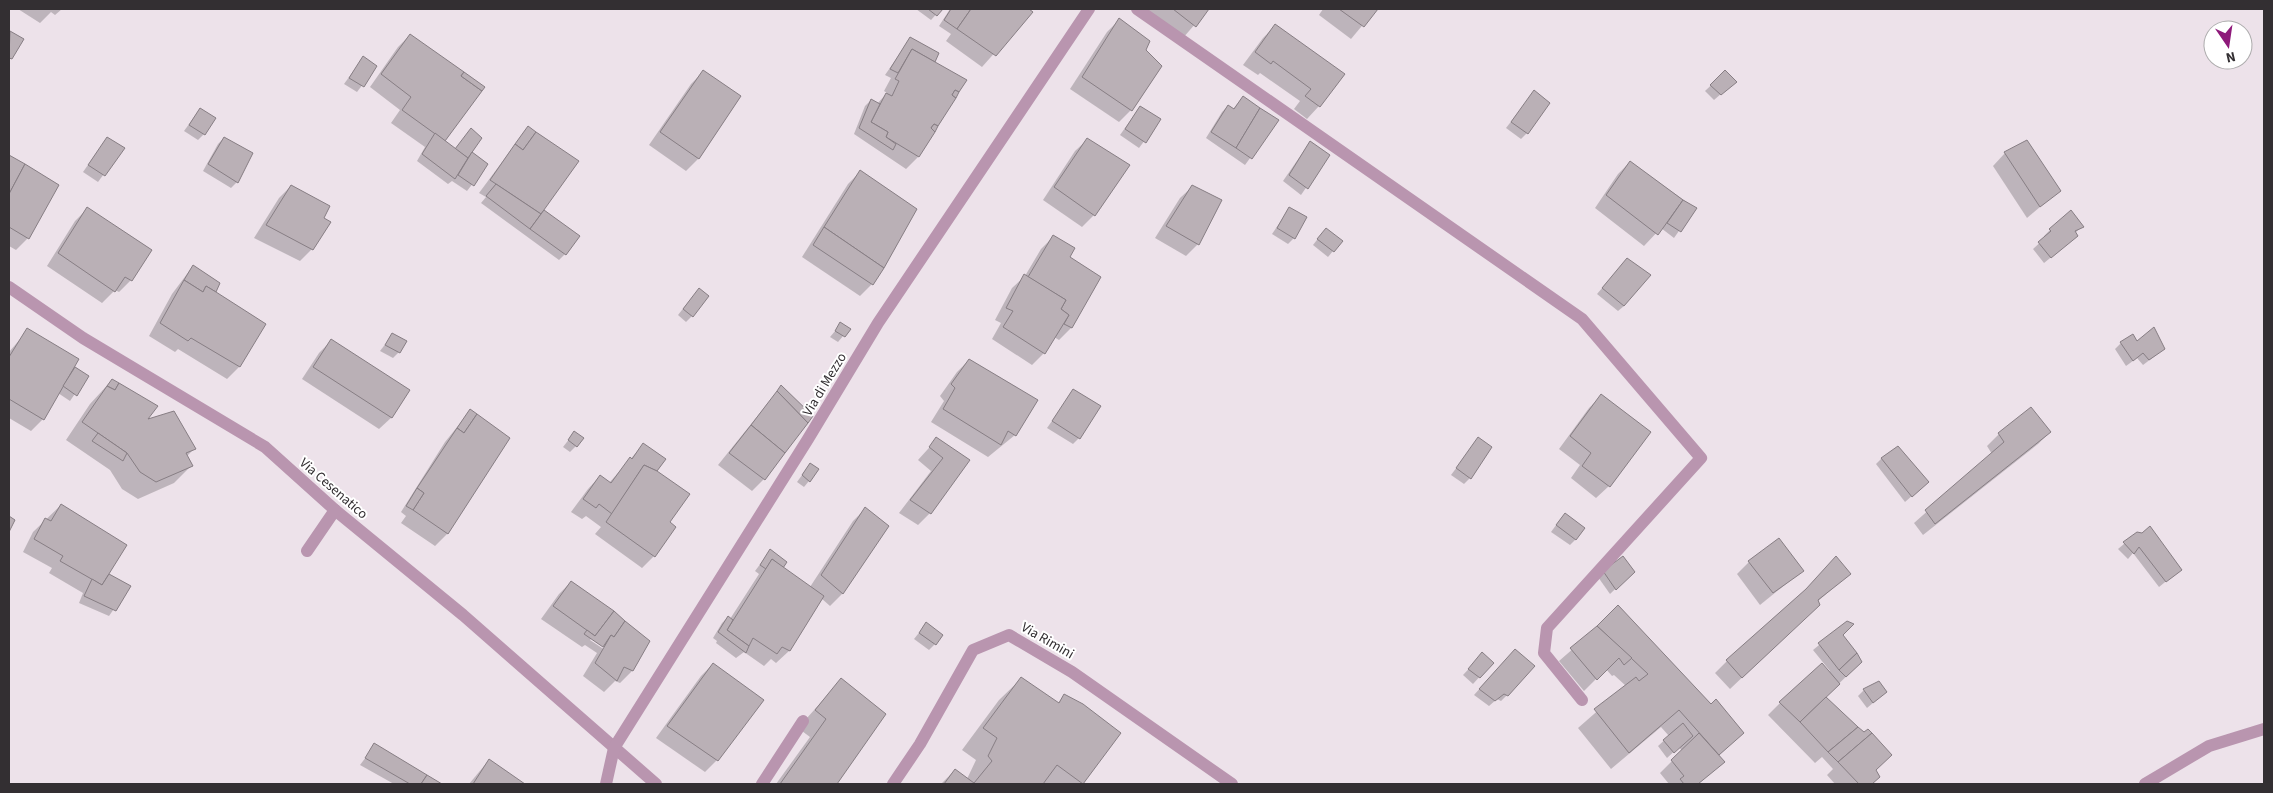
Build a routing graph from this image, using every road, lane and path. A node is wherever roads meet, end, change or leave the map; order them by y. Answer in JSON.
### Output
{"nodes":[{"id":1,"x":1089,"y":9,"type":"edge"},
{"id":2,"x":1137,"y":9,"type":"edge"},
{"id":3,"x":9,"y":287,"type":"edge"},
{"id":4,"x":335,"y":510,"type":"junction"},
{"id":5,"x":307,"y":551,"type":"dead end"},
{"id":6,"x":1582,"y":700,"type":"dead end"},
{"id":7,"x":803,"y":721,"type":"dead end"},
{"id":8,"x":2264,"y":729,"type":"edge"},
{"id":9,"x":614,"y":748,"type":"junction"},
{"id":10,"x":606,"y":784,"type":"edge"},
{"id":11,"x":656,"y":784,"type":"edge"},
{"id":12,"x":762,"y":784,"type":"edge"},
{"id":13,"x":893,"y":784,"type":"edge"},
{"id":14,"x":1232,"y":784,"type":"edge"},
{"id":15,"x":2145,"y":784,"type":"edge"}],
"edges":[{"from":1,"to":9,"type":"street","name":"Via di Mezzo"},
{"from":2,"to":6,"type":"street"},
{"from":3,"to":4,"type":"street","name":"Via Cesenatico"},
{"from":4,"to":5,"type":"street"},
{"from":4,"to":9,"type":"street","name":"Via Cesenatico"},
{"from":7,"to":12,"type":"street"},
{"from":8,"to":15,"type":"street"},
{"from":9,"to":10,"type":"street","name":"Via di Mezzo"},
{"from":9,"to":11,"type":"street"},
{"from":13,"to":14,"type":"street","name":"Via Rimini"}]}
